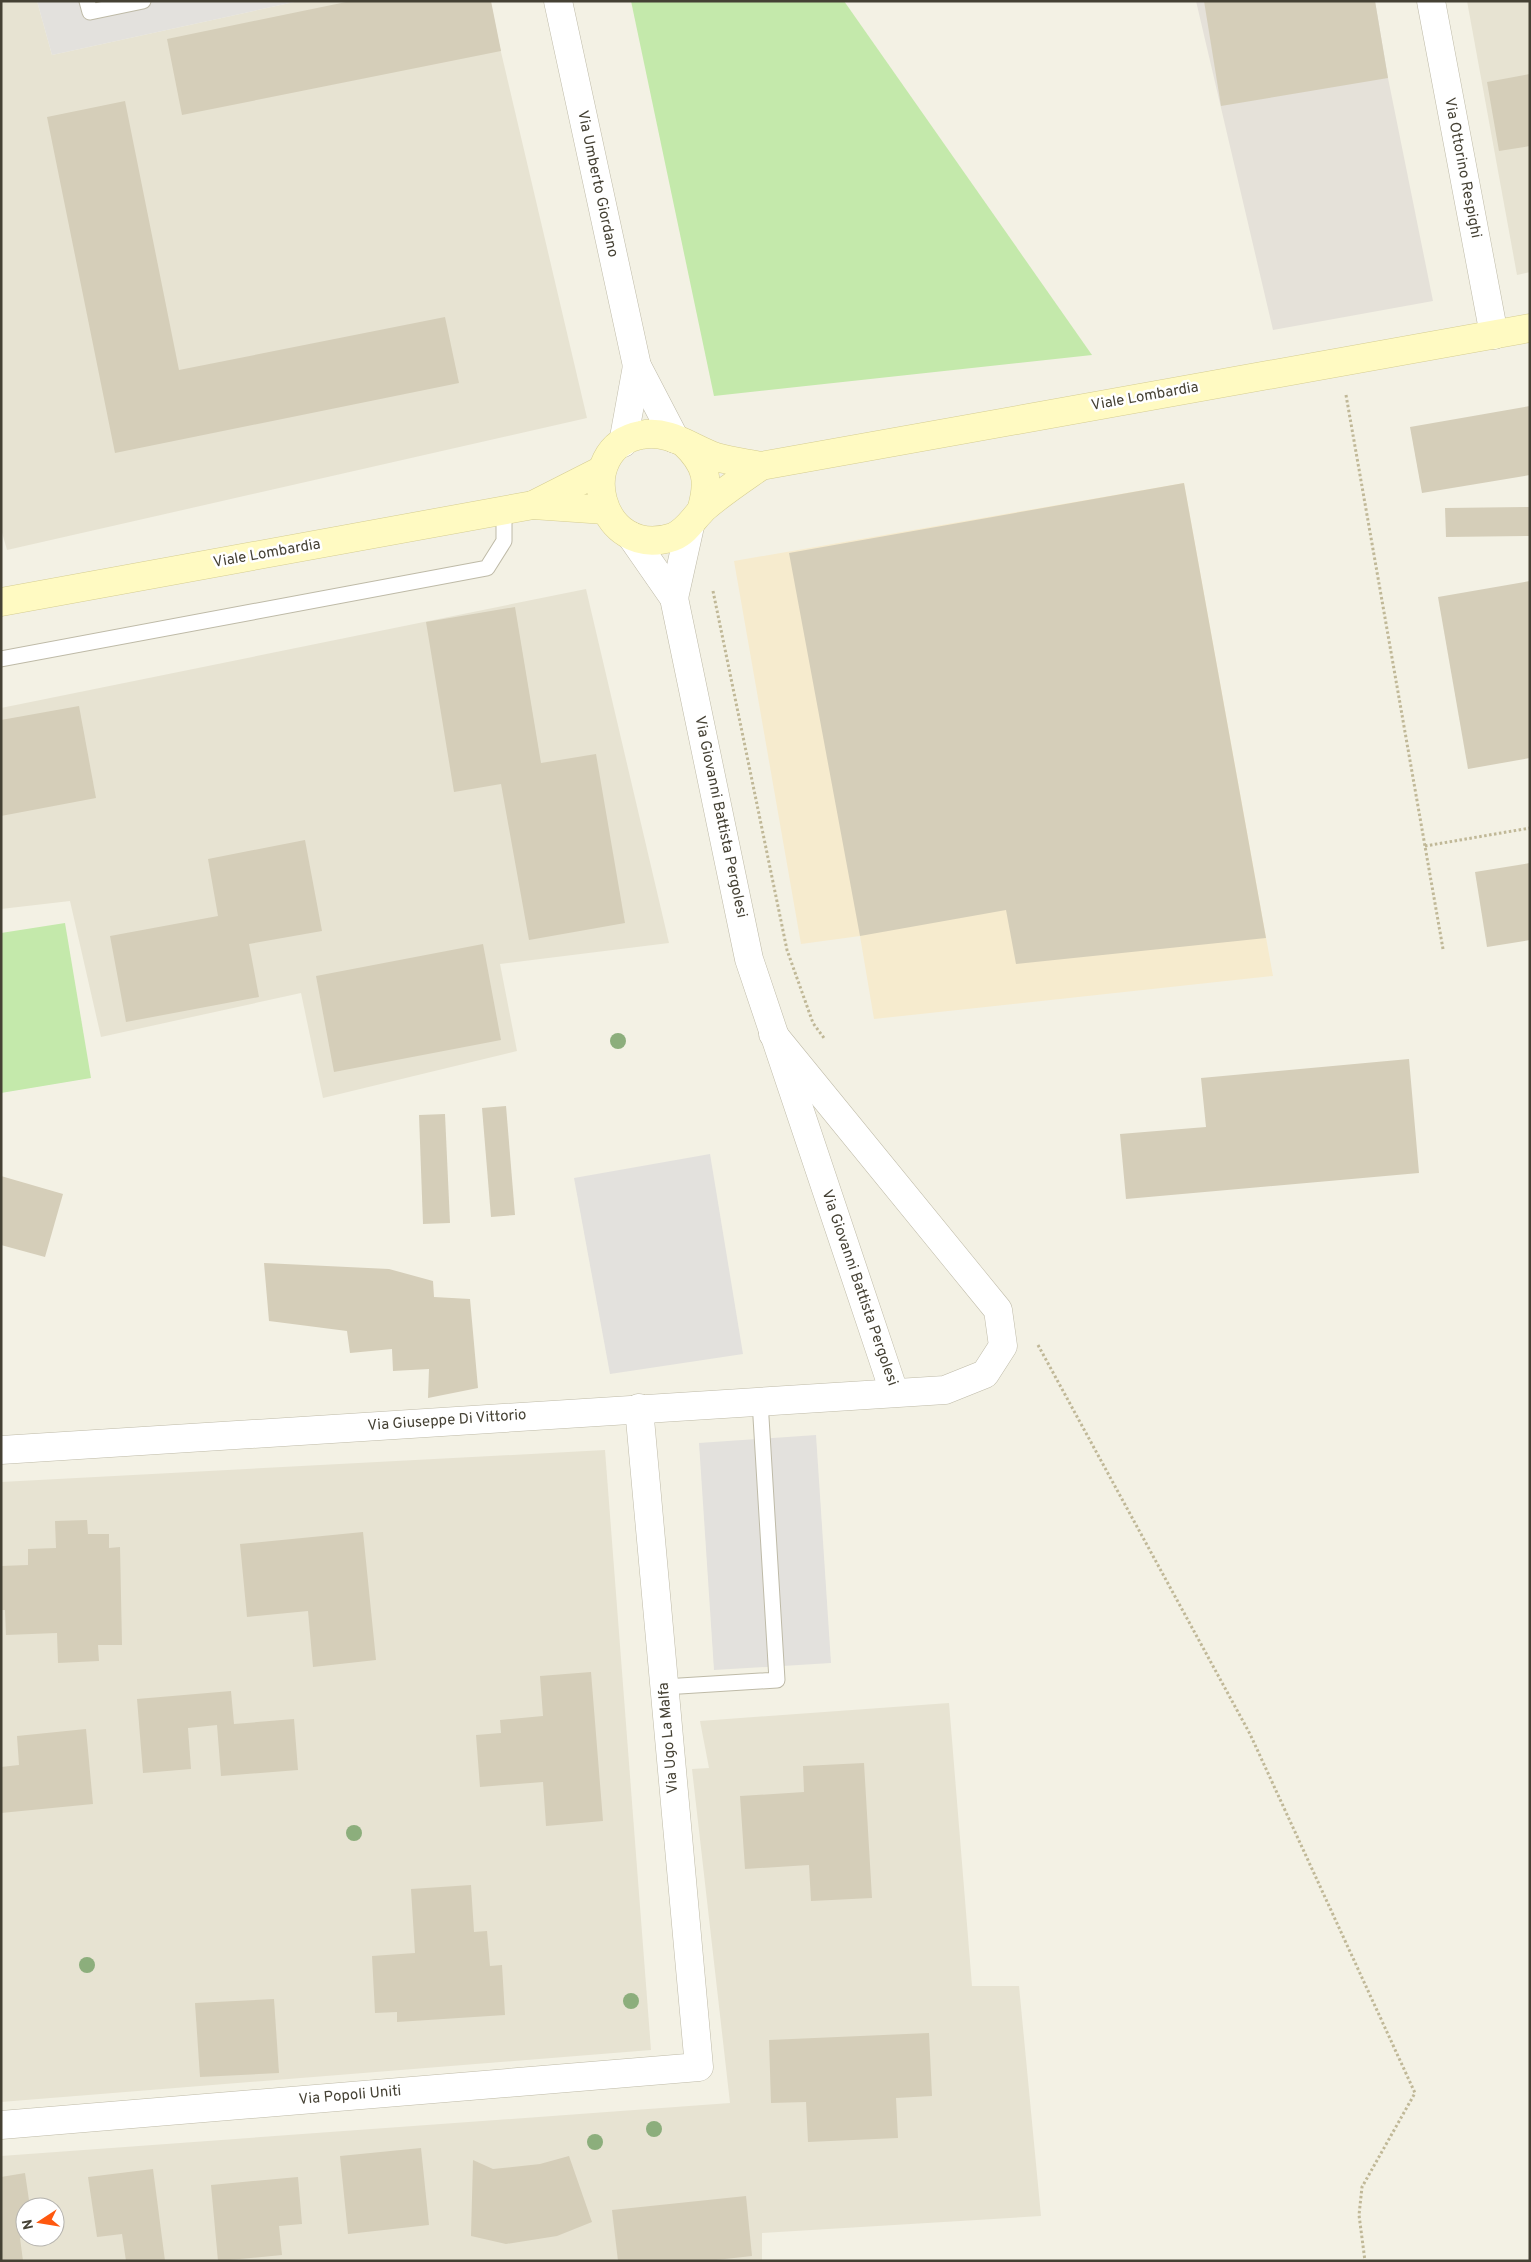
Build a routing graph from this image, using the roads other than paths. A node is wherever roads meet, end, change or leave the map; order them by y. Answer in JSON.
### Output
{"nodes":[{"id":1,"x":87,"y":1,"type":"edge"},
{"id":2,"x":143,"y":1,"type":"edge"},
{"id":3,"x":558,"y":1,"type":"edge"},
{"id":4,"x":1431,"y":1,"type":"edge"},
{"id":5,"x":1530,"y":328,"type":"edge"},
{"id":6,"x":1494,"y":334,"type":"junction"},
{"id":7,"x":637,"y":366,"type":"junction"},
{"id":8,"x":678,"y":440,"type":"junction"},
{"id":9,"x":623,"y":443,"type":"junction"},
{"id":10,"x":761,"y":466,"type":"junction"},
{"id":11,"x":602,"y":470,"type":"junction"},
{"id":12,"x":533,"y":505,"type":"junction"},
{"id":13,"x":605,"y":510,"type":"junction"},
{"id":14,"x":504,"y":511,"type":"junction"},
{"id":15,"x":696,"y":518,"type":"junction"},
{"id":16,"x":631,"y":536,"type":"junction"},
{"id":17,"x":674,"y":598,"type":"junction"},
{"id":18,"x":1,"y":602,"type":"edge"},
{"id":19,"x":1,"y":659,"type":"edge"},
{"id":20,"x":773,"y":1034,"type":"junction"},
{"id":21,"x":894,"y":1392,"type":"junction"},
{"id":22,"x":760,"y":1401,"type":"junction"},
{"id":23,"x":639,"y":1408,"type":"junction"},
{"id":24,"x":1,"y":1450,"type":"edge"},
{"id":25,"x":664,"y":1687,"type":"junction"},
{"id":26,"x":699,"y":2067,"type":"joint"},
{"id":27,"x":1,"y":2125,"type":"edge"}],
"edges":[{"from":1,"to":2,"type":"lane"},
{"from":3,"to":7,"type":"street","name":"Via Umberto Giordano"},
{"from":4,"to":6,"type":"street","name":"Via Ottorino Respighi"},
{"from":5,"to":6,"type":"street","name":"Viale Lombardia"},
{"from":6,"to":10,"type":"street","name":"Viale Lombardia"},
{"from":7,"to":8,"type":"street","name":"Via Umberto Giordano"},
{"from":7,"to":9,"type":"street","name":"Via Umberto Giordano"},
{"from":8,"to":9,"type":"street","name":"Viale Lombardia"},
{"from":8,"to":10,"type":"street","name":"Viale Lombardia"},
{"from":8,"to":15,"type":"street"},
{"from":9,"to":11,"type":"street","name":"Viale Lombardia"},
{"from":10,"to":15,"type":"street","name":"Viale Lombardia"},
{"from":11,"to":12,"type":"street","name":"Viale Lombardia"},
{"from":11,"to":13,"type":"street","name":"Viale Lombardia"},
{"from":12,"to":13,"type":"street","name":"Viale Lombardia"},
{"from":12,"to":14,"type":"street","name":"Viale Lombardia"},
{"from":13,"to":16,"type":"street","name":"Viale Lombardia"},
{"from":14,"to":18,"type":"street","name":"Viale Lombardia"},
{"from":14,"to":19,"type":"lane"},
{"from":15,"to":16,"type":"street","name":"Viale Lombardia"},
{"from":15,"to":17,"type":"street","name":"Via Giovanni Battista Pergolesi"},
{"from":16,"to":17,"type":"street","name":"Via Giovanni Battista Pergolesi"},
{"from":17,"to":20,"type":"street","name":"Via Giovanni Battista Pergolesi"},
{"from":20,"to":21,"type":"street","name":"Via Giovanni Battista Pergolesi"},
{"from":20,"to":21,"type":"street","name":"Via Giovanni Battista Pergolesi"},
{"from":21,"to":22,"type":"street","name":"Via Giuseppe Di Vittorio"},
{"from":22,"to":23,"type":"street","name":"Via Giuseppe Di Vittorio"},
{"from":22,"to":25,"type":"lane"},
{"from":23,"to":24,"type":"street","name":"Via Giuseppe Di Vittorio"},
{"from":23,"to":25,"type":"street","name":"Via Ugo La Malfa"},
{"from":25,"to":26,"type":"street","name":"Via Ugo La Malfa"},
{"from":26,"to":27,"type":"street","name":"Via Popoli Uniti"}]}
